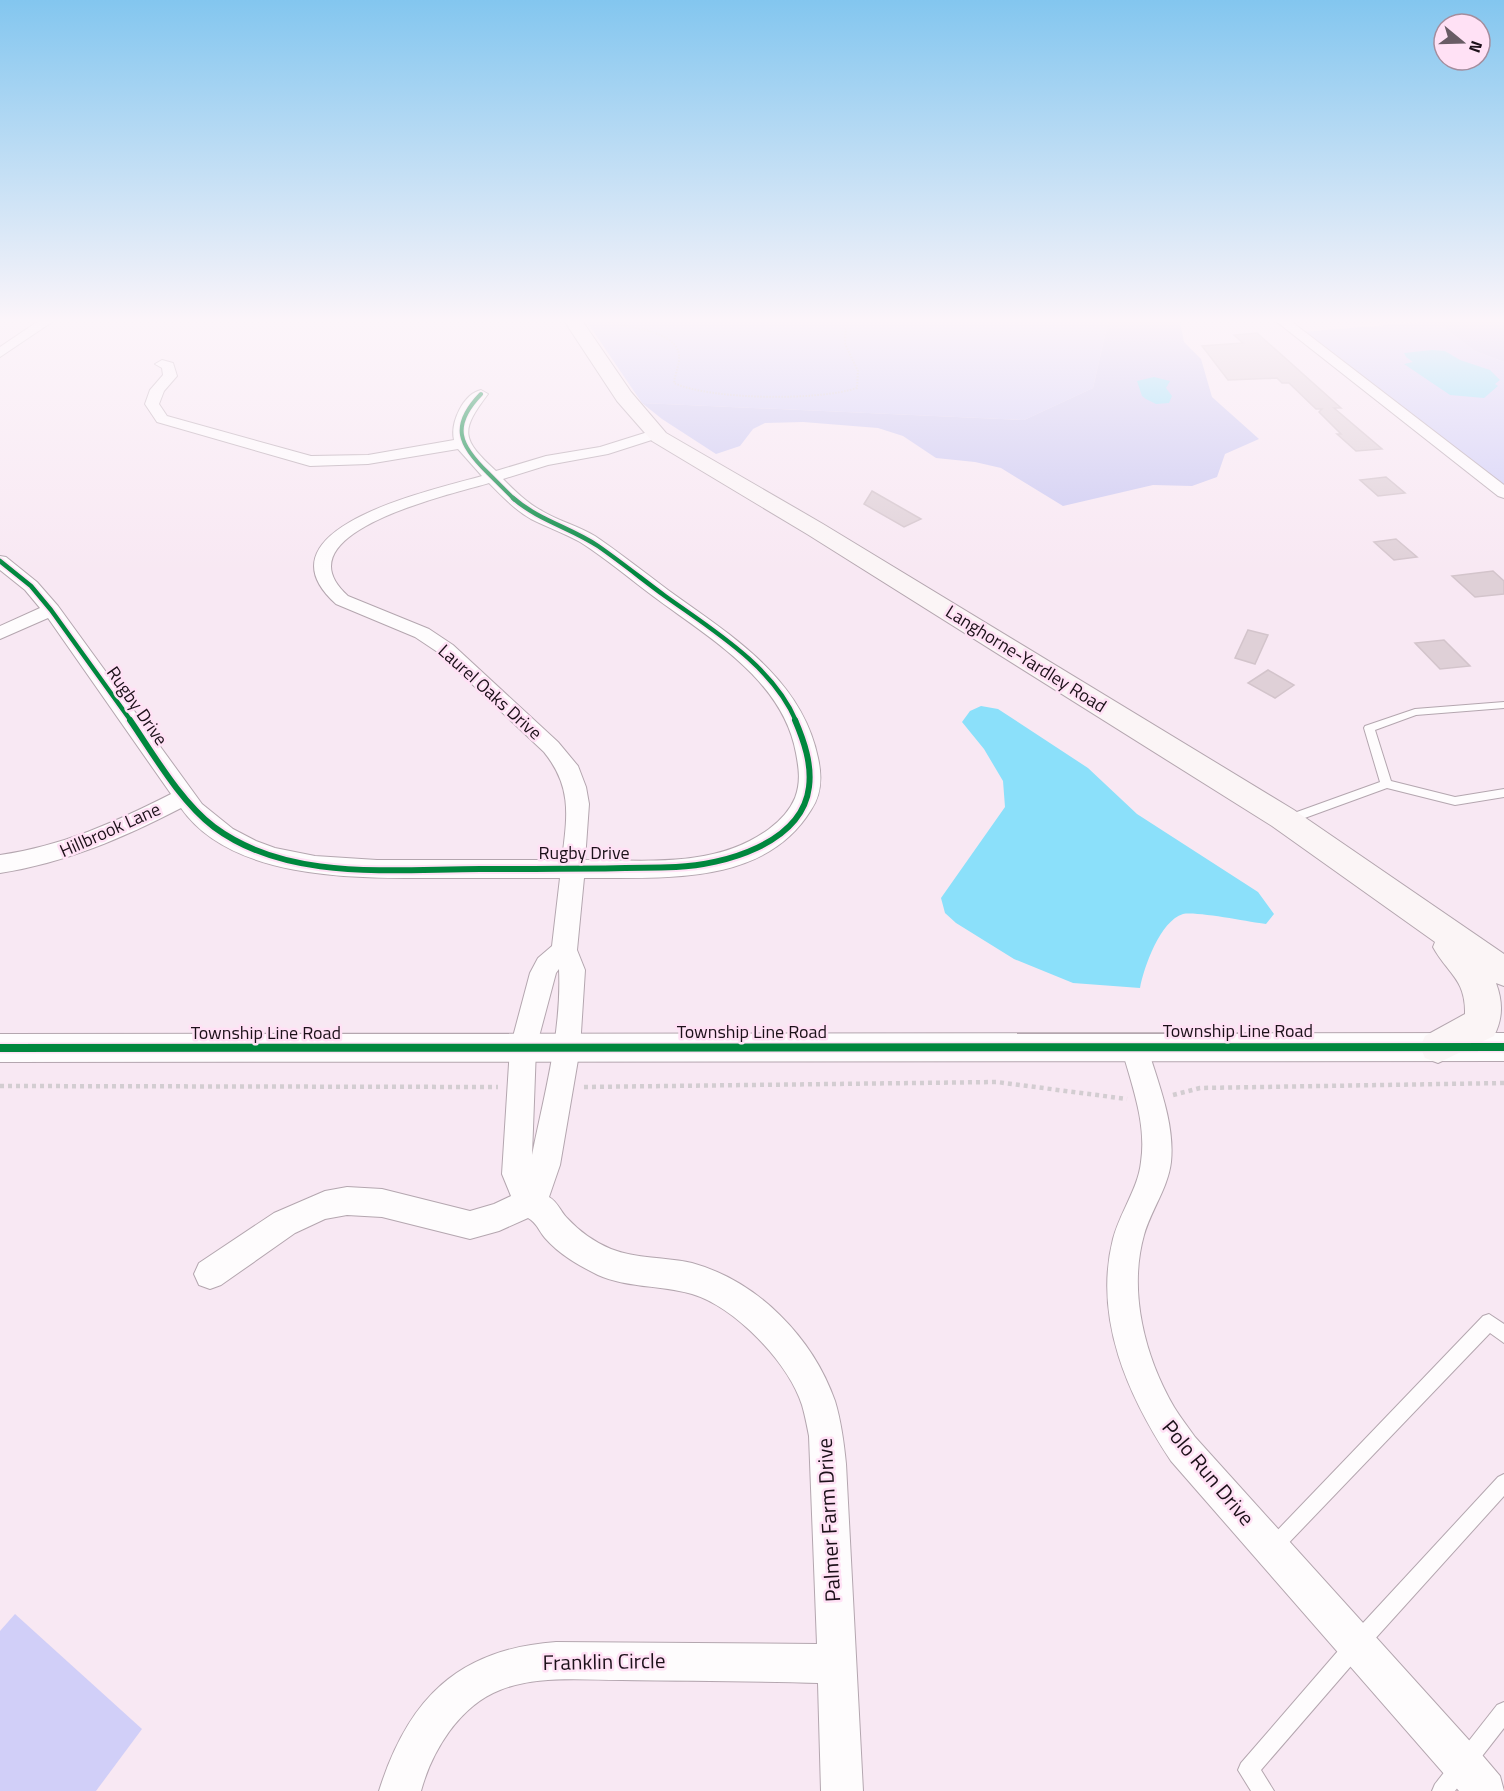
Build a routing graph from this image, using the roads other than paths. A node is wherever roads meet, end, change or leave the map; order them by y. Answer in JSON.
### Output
{"nodes":[{"id":1,"x":153,"y":406,"type":"edge"},
{"id":2,"x":469,"y":406,"type":"edge"},
{"id":3,"x":632,"y":406,"type":"edge"},
{"id":4,"x":1391,"y":406,"type":"edge"},
{"id":5,"x":651,"y":429,"type":"junction"},
{"id":6,"x":463,"y":443,"type":"junction"},
{"id":7,"x":493,"y":477,"type":"junction"},
{"id":8,"x":1504,"y":493,"type":"edge"},
{"id":9,"x":0,"y":561,"type":"edge"},
{"id":10,"x":51,"y":610,"type":"junction"},
{"id":11,"x":0,"y":633,"type":"edge"},
{"id":12,"x":1504,"y":705,"type":"edge"},
{"id":13,"x":1386,"y":784,"type":"junction"},
{"id":14,"x":1504,"y":793,"type":"edge"},
{"id":15,"x":183,"y":798,"type":"junction"},
{"id":16,"x":1286,"y":820,"type":"junction"},
{"id":17,"x":0,"y":864,"type":"edge"},
{"id":18,"x":572,"y":869,"type":"junction"},
{"id":19,"x":1403,"y":902,"type":"junction"},
{"id":20,"x":564,"y":950,"type":"junction"},
{"id":21,"x":1504,"y":972,"type":"edge"},
{"id":22,"x":1134,"y":1046,"type":"junction"},
{"id":23,"x":1438,"y":1047,"type":"junction"},
{"id":24,"x":1504,"y":1047,"type":"edge"},
{"id":25,"x":0,"y":1048,"type":"edge"},
{"id":26,"x":523,"y":1048,"type":"junction"},
{"id":27,"x":567,"y":1048,"type":"junction"},
{"id":28,"x":530,"y":1202,"type":"junction"},
{"id":29,"x":210,"y":1274,"type":"dead end"},
{"id":30,"x":1504,"y":1335,"type":"edge"},
{"id":31,"x":1504,"y":1483,"type":"edge"},
{"id":32,"x":1272,"y":1549,"type":"junction"},
{"id":33,"x":1357,"y":1644,"type":"junction"},
{"id":34,"x":836,"y":1664,"type":"junction"},
{"id":35,"x":1504,"y":1712,"type":"edge"},
{"id":36,"x":1463,"y":1763,"type":"junction"},
{"id":37,"x":400,"y":1791,"type":"edge"},
{"id":38,"x":842,"y":1791,"type":"edge"},
{"id":39,"x":1264,"y":1791,"type":"edge"},
{"id":40,"x":1442,"y":1791,"type":"edge"},
{"id":41,"x":1485,"y":1791,"type":"edge"}],
"edges":[{"from":1,"to":6,"type":"street"},
{"from":2,"to":6,"type":"street"},
{"from":3,"to":5,"type":"main road","name":"Langhorne-Yardley Road"},
{"from":4,"to":8,"type":"street"},
{"from":5,"to":7,"type":"street","name":"Laurel Oaks Drive"},
{"from":5,"to":16,"type":"main road","name":"Langhorne-Yardley Road"},
{"from":6,"to":7,"type":"street","name":"Rugby Drive"},
{"from":7,"to":18,"type":"street","name":"Laurel Oaks Drive"},
{"from":7,"to":18,"type":"street","name":"Rugby Drive"},
{"from":9,"to":10,"type":"street","name":"Rugby Drive"},
{"from":10,"to":11,"type":"street"},
{"from":10,"to":15,"type":"street","name":"Rugby Drive"},
{"from":12,"to":13,"type":"lane"},
{"from":13,"to":14,"type":"lane"},
{"from":13,"to":16,"type":"lane"},
{"from":15,"to":17,"type":"street","name":"Hillbrook Lane"},
{"from":15,"to":18,"type":"street","name":"Rugby Drive"},
{"from":16,"to":19,"type":"main road","name":"Langhorne-Yardley Road"},
{"from":18,"to":20,"type":"street","name":"Laurel Oaks Drive"},
{"from":19,"to":21,"type":"main road","name":"Langhorne-Yardley Road"},
{"from":19,"to":23,"type":"main road"},
{"from":20,"to":26,"type":"street"},
{"from":20,"to":27,"type":"street","name":"Laurel Oaks Drive"},
{"from":22,"to":23,"type":"street","name":"Township Line Road"},
{"from":22,"to":27,"type":"street","name":"Township Line Road"},
{"from":22,"to":32,"type":"street","name":"Polo Run Drive"},
{"from":23,"to":24,"type":"street","name":"Township Line Road"},
{"from":25,"to":26,"type":"street","name":"Township Line Road"},
{"from":26,"to":27,"type":"street","name":"Township Line Road"},
{"from":26,"to":28,"type":"street","name":"Palmer Farm Drive"},
{"from":27,"to":28,"type":"street"},
{"from":28,"to":29,"type":"street"},
{"from":28,"to":34,"type":"street","name":"Palmer Farm Drive"},
{"from":30,"to":32,"type":"lane"},
{"from":31,"to":33,"type":"lane"},
{"from":32,"to":33,"type":"street","name":"Polo Run Drive"},
{"from":33,"to":36,"type":"street","name":"Polo Run Drive"},
{"from":33,"to":39,"type":"lane"},
{"from":34,"to":37,"type":"street","name":"Franklin Circle"},
{"from":34,"to":38,"type":"street","name":"Palmer Farm Drive"},
{"from":35,"to":36,"type":"lane"},
{"from":36,"to":40,"type":"lane"},
{"from":36,"to":41,"type":"street","name":"Polo Run Drive"}]}
